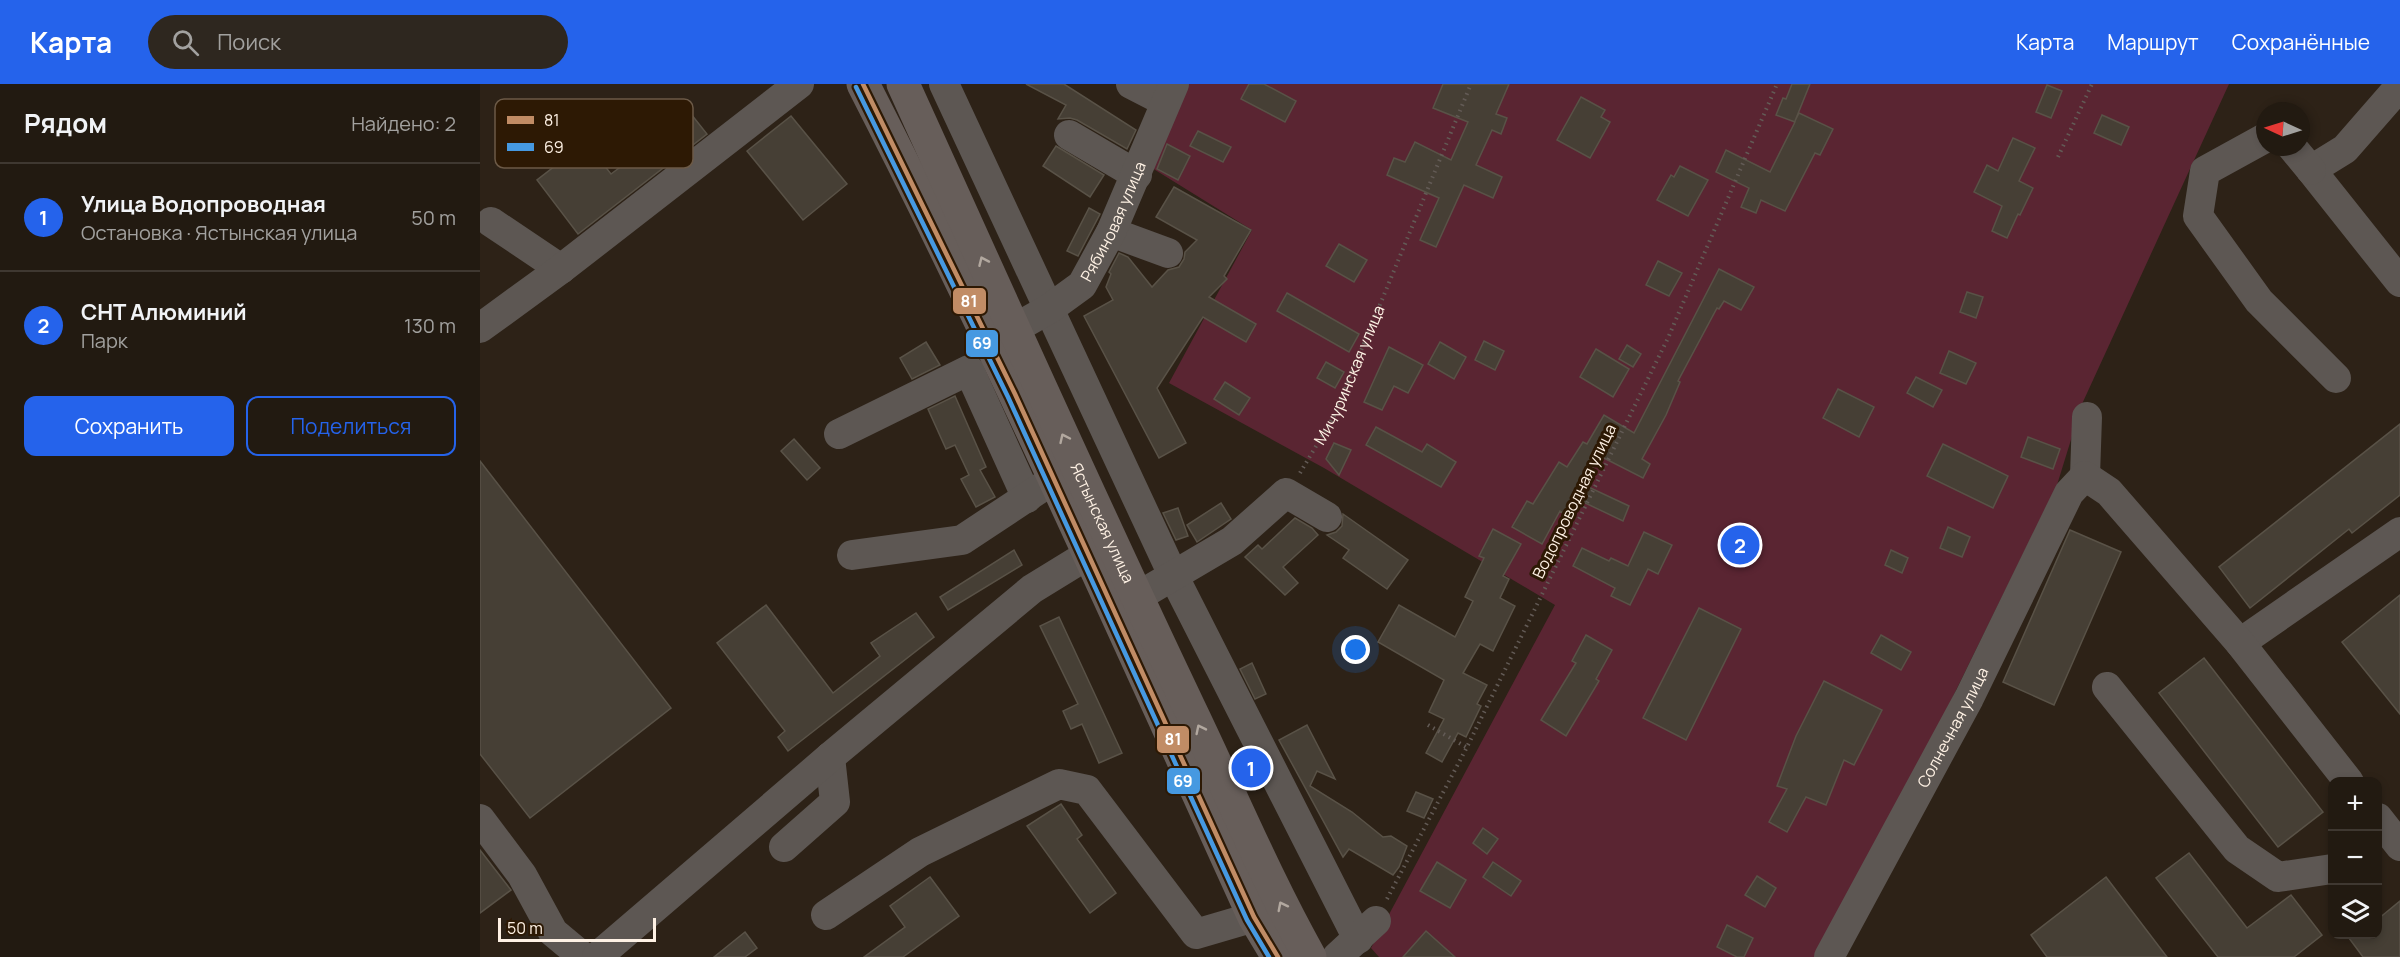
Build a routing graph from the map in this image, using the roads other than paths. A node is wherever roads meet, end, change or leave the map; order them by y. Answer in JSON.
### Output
{"nodes":[{"id":1,"x":799,"y":84,"type":"edge"},
{"id":2,"x":863,"y":84,"type":"edge"},
{"id":3,"x":903,"y":84,"type":"edge"},
{"id":4,"x":944,"y":84,"type":"edge"},
{"id":5,"x":1131,"y":84,"type":"edge"},
{"id":6,"x":2400,"y":86,"type":"edge"},
{"id":7,"x":1170,"y":93,"type":"edge"},
{"id":8,"x":1069,"y":135,"type":"dead end"},
{"id":9,"x":2256,"y":143,"type":"edge"},
{"id":10,"x":2299,"y":156,"type":"edge"},
{"id":11,"x":693,"y":167,"type":"edge"},
{"id":12,"x":692,"y":168,"type":"edge"},
{"id":13,"x":2311,"y":170,"type":"junction"},
{"id":14,"x":1137,"y":175,"type":"junction"},
{"id":15,"x":491,"y":222,"type":"dead end"},
{"id":16,"x":1111,"y":232,"type":"junction"},
{"id":17,"x":1168,"y":254,"type":"dead end"},
{"id":18,"x":561,"y":270,"type":"junction"},
{"id":19,"x":2400,"y":282,"type":"edge"},
{"id":20,"x":1049,"y":309,"type":"junction"},
{"id":21,"x":480,"y":328,"type":"edge"},
{"id":22,"x":1014,"y":329,"type":"junction"},
{"id":23,"x":2336,"y":378,"type":"dead end"},
{"id":24,"x":2087,"y":417,"type":"dead end"},
{"id":25,"x":839,"y":434,"type":"dead end"},
{"id":26,"x":1054,"y":478,"type":"junction"},
{"id":27,"x":2077,"y":485,"type":"junction"},
{"id":28,"x":1027,"y":498,"type":"junction"},
{"id":29,"x":1327,"y":517,"type":"dead end"},
{"id":30,"x":2400,"y":532,"type":"edge"},
{"id":31,"x":1089,"y":554,"type":"junction"},
{"id":32,"x":852,"y":555,"type":"dead end"},
{"id":33,"x":1173,"y":575,"type":"junction"},
{"id":34,"x":1137,"y":597,"type":"junction"},
{"id":35,"x":2240,"y":643,"type":"junction"},
{"id":36,"x":2107,"y":687,"type":"dead end"},
{"id":37,"x":830,"y":757,"type":"junction"},
{"id":38,"x":2345,"y":777,"type":"edge"},
{"id":39,"x":480,"y":819,"type":"edge"},
{"id":40,"x":2382,"y":826,"type":"edge"},
{"id":41,"x":784,"y":847,"type":"dead end"},
{"id":42,"x":2394,"y":848,"type":"edge"},
{"id":43,"x":2328,"y":870,"type":"edge"},
{"id":44,"x":826,"y":915,"type":"dead end"},
{"id":45,"x":1254,"y":917,"type":"junction"},
{"id":46,"x":1357,"y":939,"type":"edge"},
{"id":47,"x":610,"y":952,"type":"edge"},
{"id":48,"x":1834,"y":954,"type":"edge"},
{"id":49,"x":584,"y":957,"type":"edge"},
{"id":50,"x":1278,"y":957,"type":"edge"},
{"id":51,"x":1310,"y":957,"type":"edge"}],
"edges":[{"from":1,"to":11,"type":"street"},
{"from":2,"to":26,"type":"main road","name":"Ястынская улица"},
{"from":22,"to":3,"type":"main road","name":"Ястынская улица","one_way":true},
{"from":4,"to":20,"type":"street"},
{"from":5,"to":7,"type":"street"},
{"from":6,"to":13,"type":"street"},
{"from":7,"to":14,"type":"street","name":"Рябиновая улица"},
{"from":8,"to":14,"type":"street"},
{"from":9,"to":23,"type":"street"},
{"from":10,"to":13,"type":"street"},
{"from":12,"to":18,"type":"street"},
{"from":13,"to":19,"type":"street"},
{"from":14,"to":16,"type":"street","name":"Рябиновая улица"},
{"from":15,"to":18,"type":"street"},
{"from":16,"to":17,"type":"street"},
{"from":16,"to":20,"type":"street","name":"Рябиновая улица"},
{"from":18,"to":21,"type":"street"},
{"from":20,"to":22,"type":"street","name":"Рябиновая улица"},
{"from":20,"to":33,"type":"street"},
{"from":34,"to":22,"type":"main road","name":"Ястынская улица","one_way":true},
{"from":24,"to":27,"type":"street"},
{"from":25,"to":28,"type":"street"},
{"from":26,"to":28,"type":"street"},
{"from":26,"to":31,"type":"main road","name":"Ястынская улица"},
{"from":27,"to":35,"type":"street"},
{"from":27,"to":48,"type":"street","name":"Солнечная улица"},
{"from":28,"to":32,"type":"street"},
{"from":29,"to":33,"type":"street"},
{"from":30,"to":35,"type":"street"},
{"from":31,"to":37,"type":"street"},
{"from":31,"to":45,"type":"main road","name":"Ястынская улица"},
{"from":33,"to":34,"type":"street"},
{"from":33,"to":46,"type":"street"},
{"from":51,"to":34,"type":"main road","name":"Ястынская улица","one_way":true},
{"from":35,"to":38,"type":"street"},
{"from":36,"to":43,"type":"street"},
{"from":37,"to":41,"type":"street"},
{"from":37,"to":47,"type":"street"},
{"from":39,"to":49,"type":"street"},
{"from":40,"to":42,"type":"street"},
{"from":44,"to":45,"type":"street"},
{"from":45,"to":50,"type":"main road","name":"Ястынская улица"}]}
